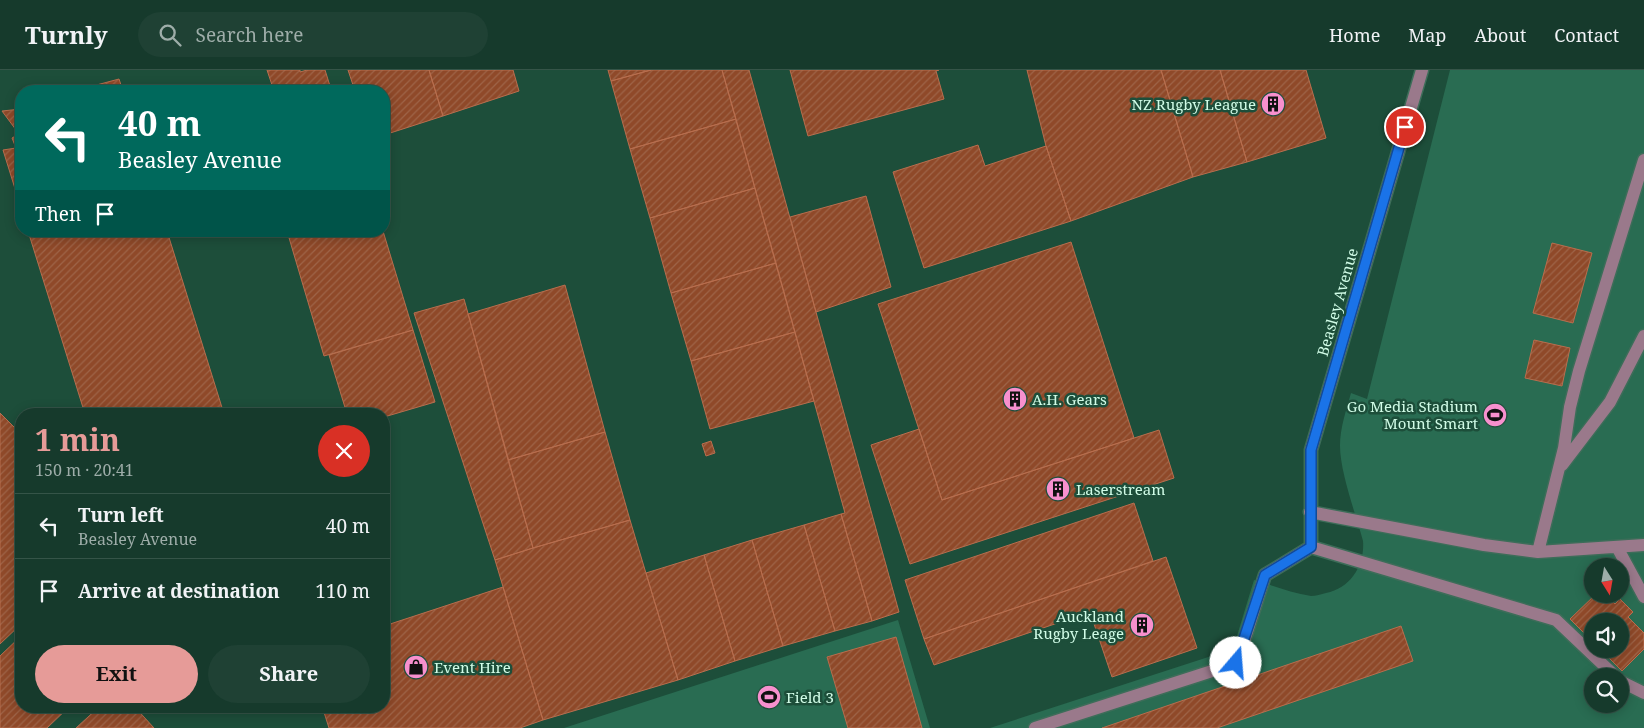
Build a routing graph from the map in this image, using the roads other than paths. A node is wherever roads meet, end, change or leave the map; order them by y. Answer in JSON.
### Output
{"nodes":[{"id":1,"x":1422,"y":70,"type":"edge"},
{"id":2,"x":1644,"y":160,"type":"edge"},
{"id":3,"x":1644,"y":336,"type":"edge"},
{"id":4,"x":1559,"y":469,"type":"junction"},
{"id":5,"x":1310,"y":512,"type":"junction"},
{"id":6,"x":1644,"y":545,"type":"edge"},
{"id":7,"x":1311,"y":547,"type":"junction"},
{"id":8,"x":1617,"y":547,"type":"junction"},
{"id":9,"x":1538,"y":552,"type":"junction"},
{"id":10,"x":1644,"y":597,"type":"edge"},
{"id":11,"x":1607,"y":668,"type":"edge"},
{"id":12,"x":1629,"y":686,"type":"edge"},
{"id":13,"x":1644,"y":693,"type":"edge"},
{"id":14,"x":1035,"y":728,"type":"edge"}],
"edges":[{"from":1,"to":5,"type":"street","name":"Beasley Avenue"},
{"from":2,"to":4,"type":"street"},
{"from":3,"to":4,"type":"street"},
{"from":4,"to":9,"type":"street"},
{"from":5,"to":7,"type":"street","name":"Beasley Avenue"},
{"from":5,"to":9,"type":"street"},
{"from":6,"to":8,"type":"street"},
{"from":7,"to":11,"type":"street"},
{"from":7,"to":14,"type":"street"},
{"from":8,"to":9,"type":"street"},
{"from":8,"to":10,"type":"street"},
{"from":12,"to":13,"type":"street"}]}
